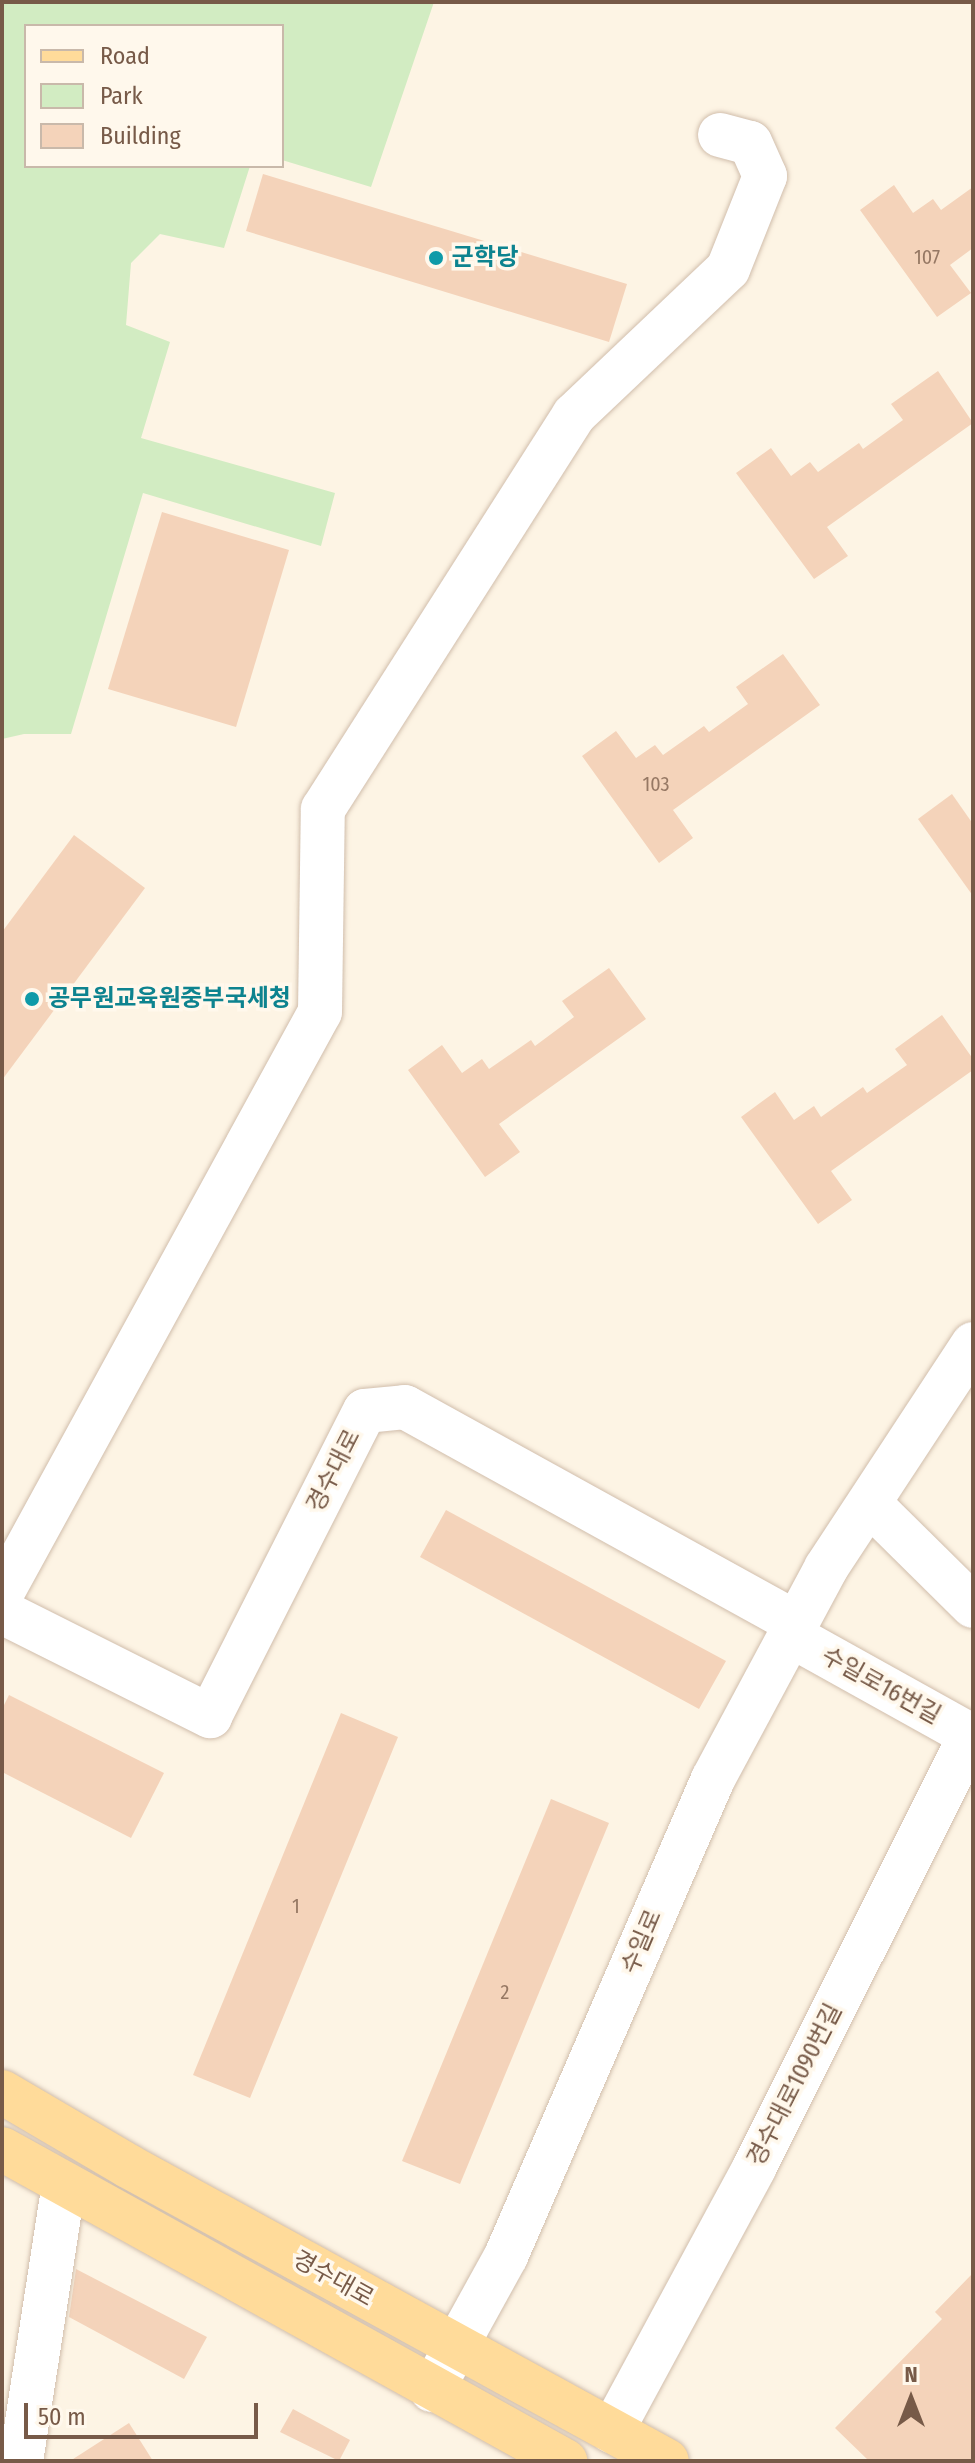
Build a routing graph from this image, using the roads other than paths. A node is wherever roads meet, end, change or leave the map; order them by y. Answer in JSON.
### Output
{"nodes":[{"id":1,"x":720,"y":135,"type":"dead end"},
{"id":2,"x":973,"y":1344,"type":"edge"},
{"id":3,"x":870,"y":1504,"type":"junction"},
{"id":4,"x":2,"y":1593,"type":"edge"},
{"id":5,"x":973,"y":1606,"type":"edge"},
{"id":6,"x":2,"y":1612,"type":"edge"},
{"id":7,"x":793,"y":1629,"type":"junction"},
{"id":8,"x":972,"y":1736,"type":"edge"},
{"id":9,"x":2,"y":2092,"type":"edge"},
{"id":10,"x":2,"y":2149,"type":"edge"},
{"id":11,"x":64,"y":2184,"type":"junction"},
{"id":12,"x":455,"y":2347,"type":"junction"},
{"id":13,"x":432,"y":2390,"type":"junction"},
{"id":14,"x":612,"y":2431,"type":"junction"},
{"id":15,"x":21,"y":2461,"type":"edge"},
{"id":16,"x":565,"y":2461,"type":"edge"},
{"id":17,"x":667,"y":2461,"type":"edge"}],
"edges":[{"from":1,"to":4,"type":"street"},
{"from":2,"to":3,"type":"street","name":"수일로"},
{"from":3,"to":5,"type":"street"},
{"from":3,"to":7,"type":"street","name":"수일로"},
{"from":6,"to":7,"type":"street","name":"경수대로"},
{"from":7,"to":8,"type":"street","name":"수일로16번길"},
{"from":7,"to":12,"type":"street","name":"수일로"},
{"from":8,"to":14,"type":"street","name":"경수대로1090번길"},
{"from":9,"to":12,"type":"main road","name":"경수대로"},
{"from":10,"to":11,"type":"main road","name":"경수대로"},
{"from":11,"to":13,"type":"main road","name":"경수대로"},
{"from":11,"to":15,"type":"street"},
{"from":12,"to":13,"type":"street","name":"수일로"},
{"from":12,"to":14,"type":"main road","name":"경수대로"},
{"from":13,"to":16,"type":"main road","name":"경수대로"},
{"from":14,"to":17,"type":"main road","name":"경수대로"}]}
